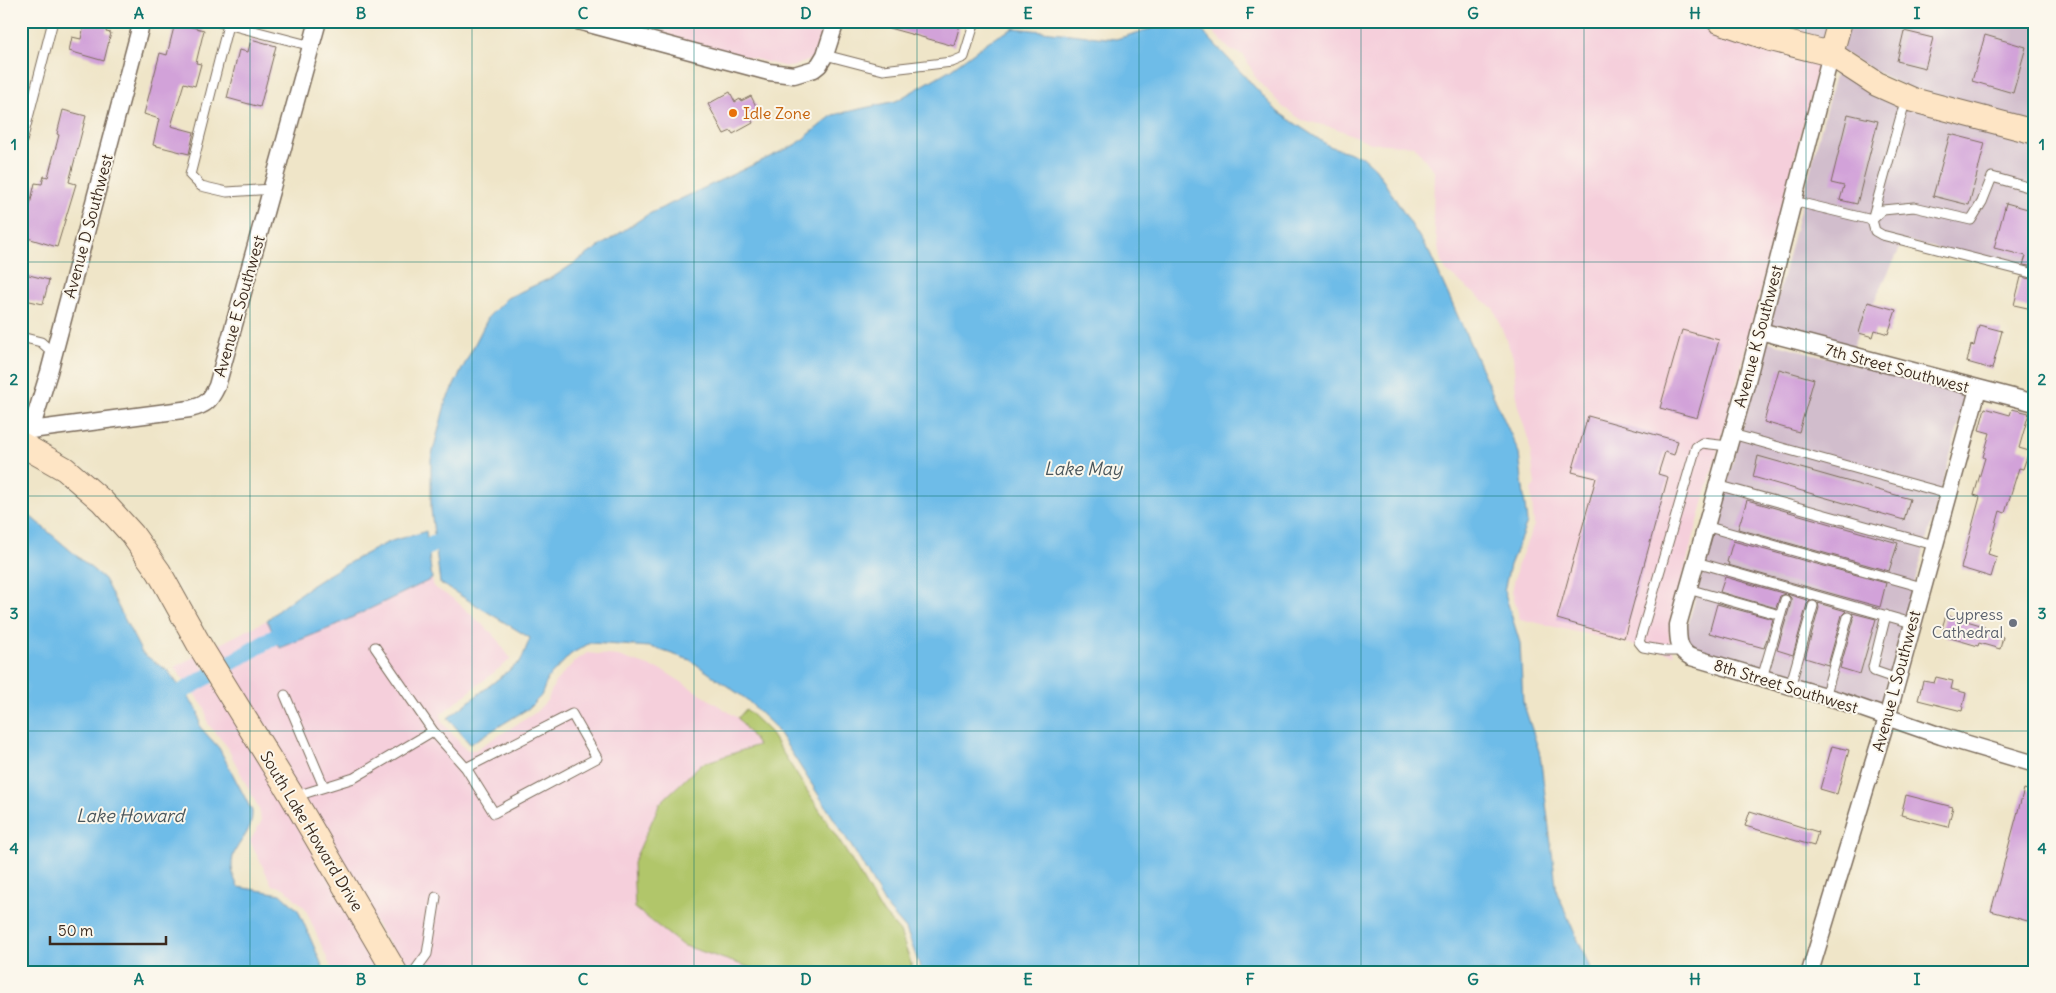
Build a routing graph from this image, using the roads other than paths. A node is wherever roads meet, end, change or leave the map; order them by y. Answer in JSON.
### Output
{"nodes":[{"id":1,"x":52,"y":21,"type":"edge"},
{"id":2,"x":142,"y":21,"type":"edge"},
{"id":3,"x":214,"y":21,"type":"edge"},
{"id":4,"x":318,"y":21,"type":"edge"},
{"id":5,"x":836,"y":21,"type":"edge"},
{"id":6,"x":975,"y":21,"type":"edge"},
{"id":7,"x":1719,"y":21,"type":"edge"},
{"id":8,"x":1840,"y":21,"type":"edge"},
{"id":9,"x":587,"y":22,"type":"edge"},
{"id":10,"x":228,"y":25,"type":"junction"},
{"id":11,"x":312,"y":46,"type":"junction"},
{"id":12,"x":1831,"y":54,"type":"junction"},
{"id":13,"x":825,"y":55,"type":"junction"},
{"id":14,"x":1906,"y":98,"type":"junction"},
{"id":15,"x":2035,"y":132,"type":"edge"},
{"id":16,"x":21,"y":145,"type":"edge"},
{"id":17,"x":273,"y":189,"type":"junction"},
{"id":18,"x":2035,"y":189,"type":"edge"},
{"id":19,"x":1793,"y":201,"type":"junction"},
{"id":20,"x":1872,"y":220,"type":"junction"},
{"id":21,"x":2035,"y":274,"type":"edge"},
{"id":22,"x":1760,"y":331,"type":"junction"},
{"id":23,"x":21,"y":337,"type":"edge"},
{"id":24,"x":54,"y":354,"type":"junction"},
{"id":25,"x":1978,"y":389,"type":"junction"},
{"id":26,"x":2035,"y":403,"type":"edge"},
{"id":27,"x":25,"y":438,"type":"edge"},
{"id":28,"x":1730,"y":440,"type":"junction"},
{"id":29,"x":1717,"y":485,"type":"junction"},
{"id":30,"x":1948,"y":494,"type":"junction"},
{"id":31,"x":1705,"y":526,"type":"junction"},
{"id":32,"x":1934,"y":545,"type":"junction"},
{"id":33,"x":1696,"y":562,"type":"junction"},
{"id":34,"x":1922,"y":587,"type":"junction"},
{"id":35,"x":1688,"y":589,"type":"junction"},
{"id":36,"x":1785,"y":600,"type":"dead end"},
{"id":37,"x":1813,"y":606,"type":"dead end"},
{"id":38,"x":1772,"y":613,"type":"dead end"},
{"id":39,"x":1886,"y":615,"type":"junction"},
{"id":40,"x":1848,"y":617,"type":"dead end"},
{"id":41,"x":1912,"y":622,"type":"junction"},
{"id":42,"x":375,"y":647,"type":"dead end"},
{"id":43,"x":1682,"y":650,"type":"junction"},
{"id":44,"x":1762,"y":678,"type":"junction"},
{"id":45,"x":1897,"y":679,"type":"junction"},
{"id":46,"x":1790,"y":687,"type":"junction"},
{"id":47,"x":285,"y":695,"type":"dead end"},
{"id":48,"x":1825,"y":697,"type":"junction"},
{"id":49,"x":1887,"y":718,"type":"junction"},
{"id":50,"x":434,"y":731,"type":"junction"},
{"id":51,"x":2035,"y":764,"type":"edge"},
{"id":52,"x":466,"y":768,"type":"junction"},
{"id":53,"x":324,"y":787,"type":"junction"},
{"id":54,"x":293,"y":797,"type":"junction"},
{"id":55,"x":436,"y":897,"type":"dead end"},
{"id":56,"x":395,"y":972,"type":"edge"},
{"id":57,"x":414,"y":972,"type":"edge"},
{"id":58,"x":1810,"y":972,"type":"edge"}],
"edges":[{"from":1,"to":16,"type":"lane"},
{"from":2,"to":24,"type":"street","name":"Avenue D Southwest"},
{"from":3,"to":10,"type":"lane"},
{"from":4,"to":11,"type":"street","name":"Avenue E Southwest"},
{"from":5,"to":13,"type":"street"},
{"from":6,"to":13,"type":"lane"},
{"from":7,"to":12,"type":"street"},
{"from":8,"to":12,"type":"street","name":"Avenue K Southwest"},
{"from":9,"to":13,"type":"street"},
{"from":10,"to":11,"type":"lane"},
{"from":10,"to":17,"type":"lane"},
{"from":11,"to":17,"type":"street","name":"Avenue E Southwest"},
{"from":12,"to":14,"type":"street"},
{"from":12,"to":19,"type":"street","name":"Avenue K Southwest"},
{"from":14,"to":15,"type":"street"},
{"from":14,"to":20,"type":"lane"},
{"from":17,"to":27,"type":"street","name":"Avenue E Southwest"},
{"from":18,"to":20,"type":"lane"},
{"from":19,"to":20,"type":"lane"},
{"from":19,"to":22,"type":"street","name":"Avenue K Southwest"},
{"from":20,"to":21,"type":"lane"},
{"from":22,"to":25,"type":"street","name":"7th Street Southwest"},
{"from":22,"to":28,"type":"street","name":"Avenue K Southwest"},
{"from":23,"to":24,"type":"lane"},
{"from":24,"to":27,"type":"street","name":"Avenue D Southwest"},
{"from":25,"to":26,"type":"street","name":"7th Street Southwest"},
{"from":25,"to":30,"type":"street","name":"Avenue L Southwest"},
{"from":27,"to":54,"type":"street","name":"South Lake Howard Drive"},
{"from":28,"to":29,"type":"street","name":"Avenue K Southwest"},
{"from":28,"to":30,"type":"lane"},
{"from":28,"to":43,"type":"lane"},
{"from":29,"to":31,"type":"street","name":"Avenue K Southwest"},
{"from":29,"to":32,"type":"lane"},
{"from":30,"to":32,"type":"street","name":"Avenue L Southwest"},
{"from":31,"to":33,"type":"street","name":"Avenue K Southwest"},
{"from":31,"to":34,"type":"lane"},
{"from":32,"to":34,"type":"street","name":"Avenue L Southwest"},
{"from":33,"to":35,"type":"street","name":"Avenue K Southwest"},
{"from":33,"to":39,"type":"lane"},
{"from":34,"to":41,"type":"street","name":"Avenue L Southwest"},
{"from":35,"to":38,"type":"lane"},
{"from":35,"to":43,"type":"street","name":"Avenue K Southwest"},
{"from":36,"to":44,"type":"lane"},
{"from":37,"to":46,"type":"lane"},
{"from":39,"to":41,"type":"lane"},
{"from":39,"to":45,"type":"lane"},
{"from":40,"to":48,"type":"lane"},
{"from":41,"to":45,"type":"street","name":"Avenue L Southwest"},
{"from":42,"to":50,"type":"lane"},
{"from":43,"to":44,"type":"street","name":"8th Street Southwest"},
{"from":44,"to":46,"type":"street","name":"8th Street Southwest"},
{"from":45,"to":49,"type":"street","name":"Avenue L Southwest"},
{"from":46,"to":48,"type":"street","name":"8th Street Southwest"},
{"from":47,"to":53,"type":"lane"},
{"from":48,"to":49,"type":"street","name":"8th Street Southwest"},
{"from":49,"to":51,"type":"street","name":"8th Street Southwest"},
{"from":49,"to":58,"type":"street","name":"Avenue L Southwest"},
{"from":50,"to":52,"type":"lane"},
{"from":50,"to":53,"type":"lane"},
{"from":52,"to":52,"type":"lane"},
{"from":53,"to":54,"type":"lane"},
{"from":54,"to":56,"type":"street","name":"South Lake Howard Drive"},
{"from":55,"to":57,"type":"lane"}]}
